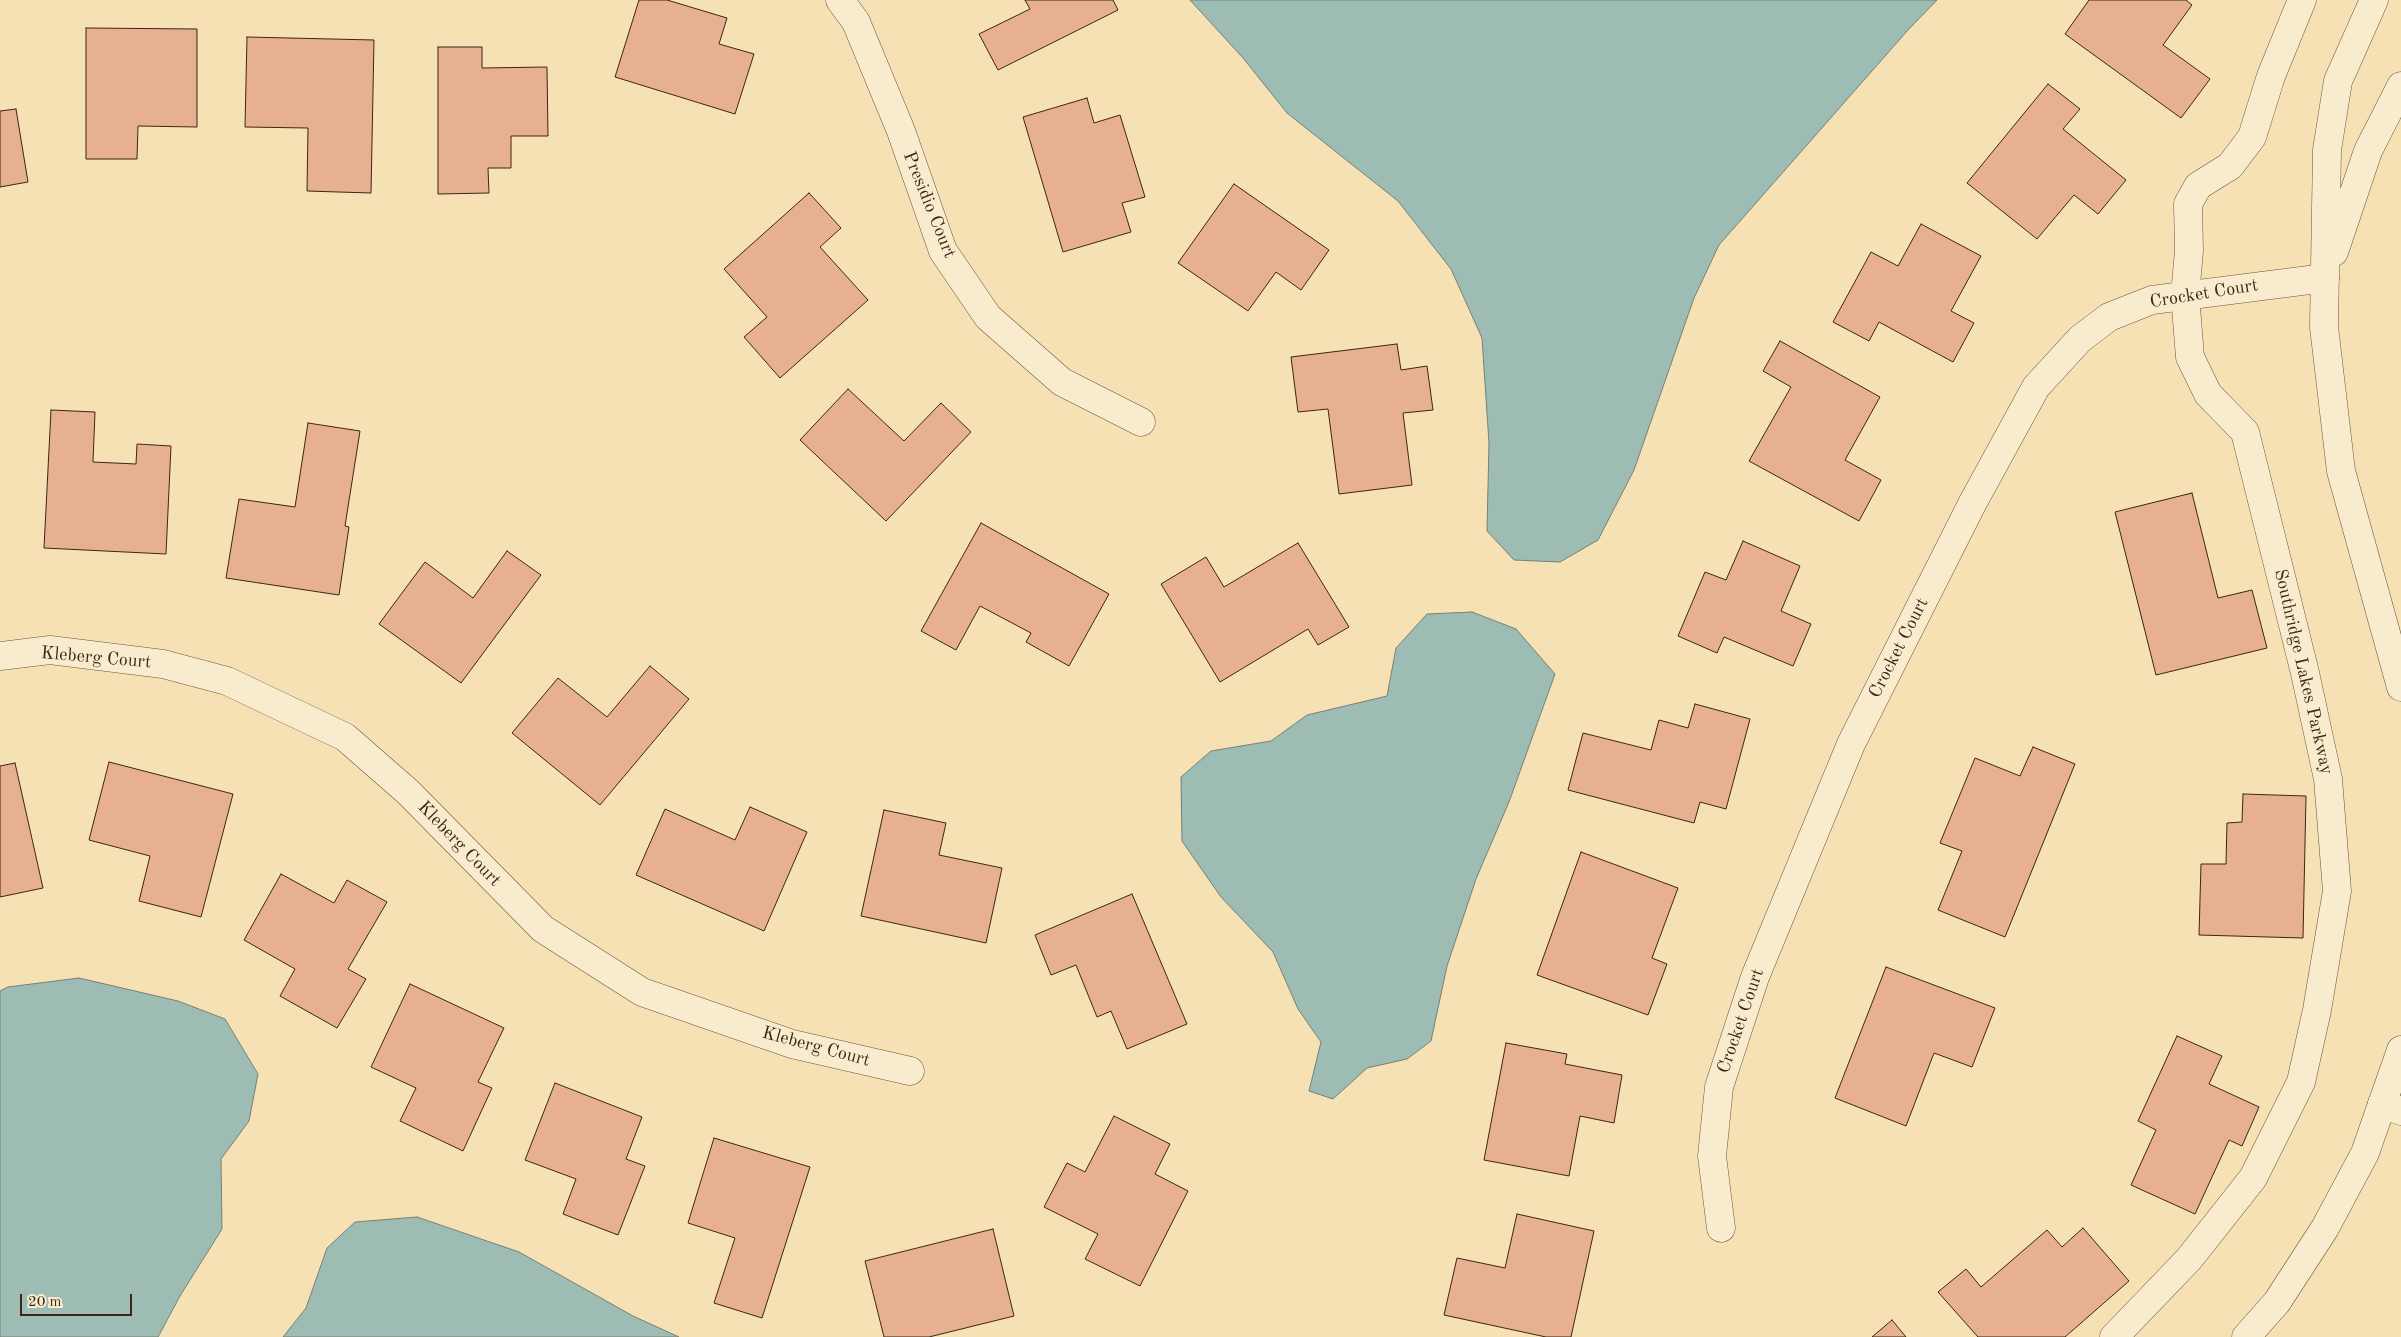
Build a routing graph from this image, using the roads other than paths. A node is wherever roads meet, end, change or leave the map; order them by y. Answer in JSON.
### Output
{"nodes":[{"id":1,"x":840,"y":0,"type":"edge"},
{"id":2,"x":2302,"y":0,"type":"edge"},
{"id":3,"x":2374,"y":0,"type":"edge"},
{"id":4,"x":2401,"y":86,"type":"edge"},
{"id":5,"x":2325,"y":278,"type":"junction"},
{"id":6,"x":2185,"y":295,"type":"junction"},
{"id":7,"x":1141,"y":422,"type":"dead end"},
{"id":8,"x":0,"y":656,"type":"edge"},
{"id":9,"x":2401,"y":687,"type":"edge"},
{"id":10,"x":2401,"y":1050,"type":"edge"},
{"id":11,"x":910,"y":1072,"type":"dead end"},
{"id":12,"x":2392,"y":1107,"type":"edge"},
{"id":13,"x":1721,"y":1228,"type":"dead end"},
{"id":14,"x":2114,"y":1337,"type":"edge"},
{"id":15,"x":2246,"y":1337,"type":"edge"}],
"edges":[{"from":1,"to":7,"type":"street","name":"Presidio Court"},
{"from":2,"to":6,"type":"street","name":"Southridge Lakes Parkway"},
{"from":3,"to":5,"type":"street"},
{"from":4,"to":5,"type":"street"},
{"from":5,"to":6,"type":"street","name":"Crocket Court"},
{"from":5,"to":9,"type":"street"},
{"from":6,"to":13,"type":"street","name":"Crocket Court"},
{"from":6,"to":14,"type":"street","name":"Southridge Lakes Parkway"},
{"from":8,"to":11,"type":"street","name":"Kleberg Court"},
{"from":10,"to":12,"type":"street"},
{"from":12,"to":15,"type":"street"}]}
